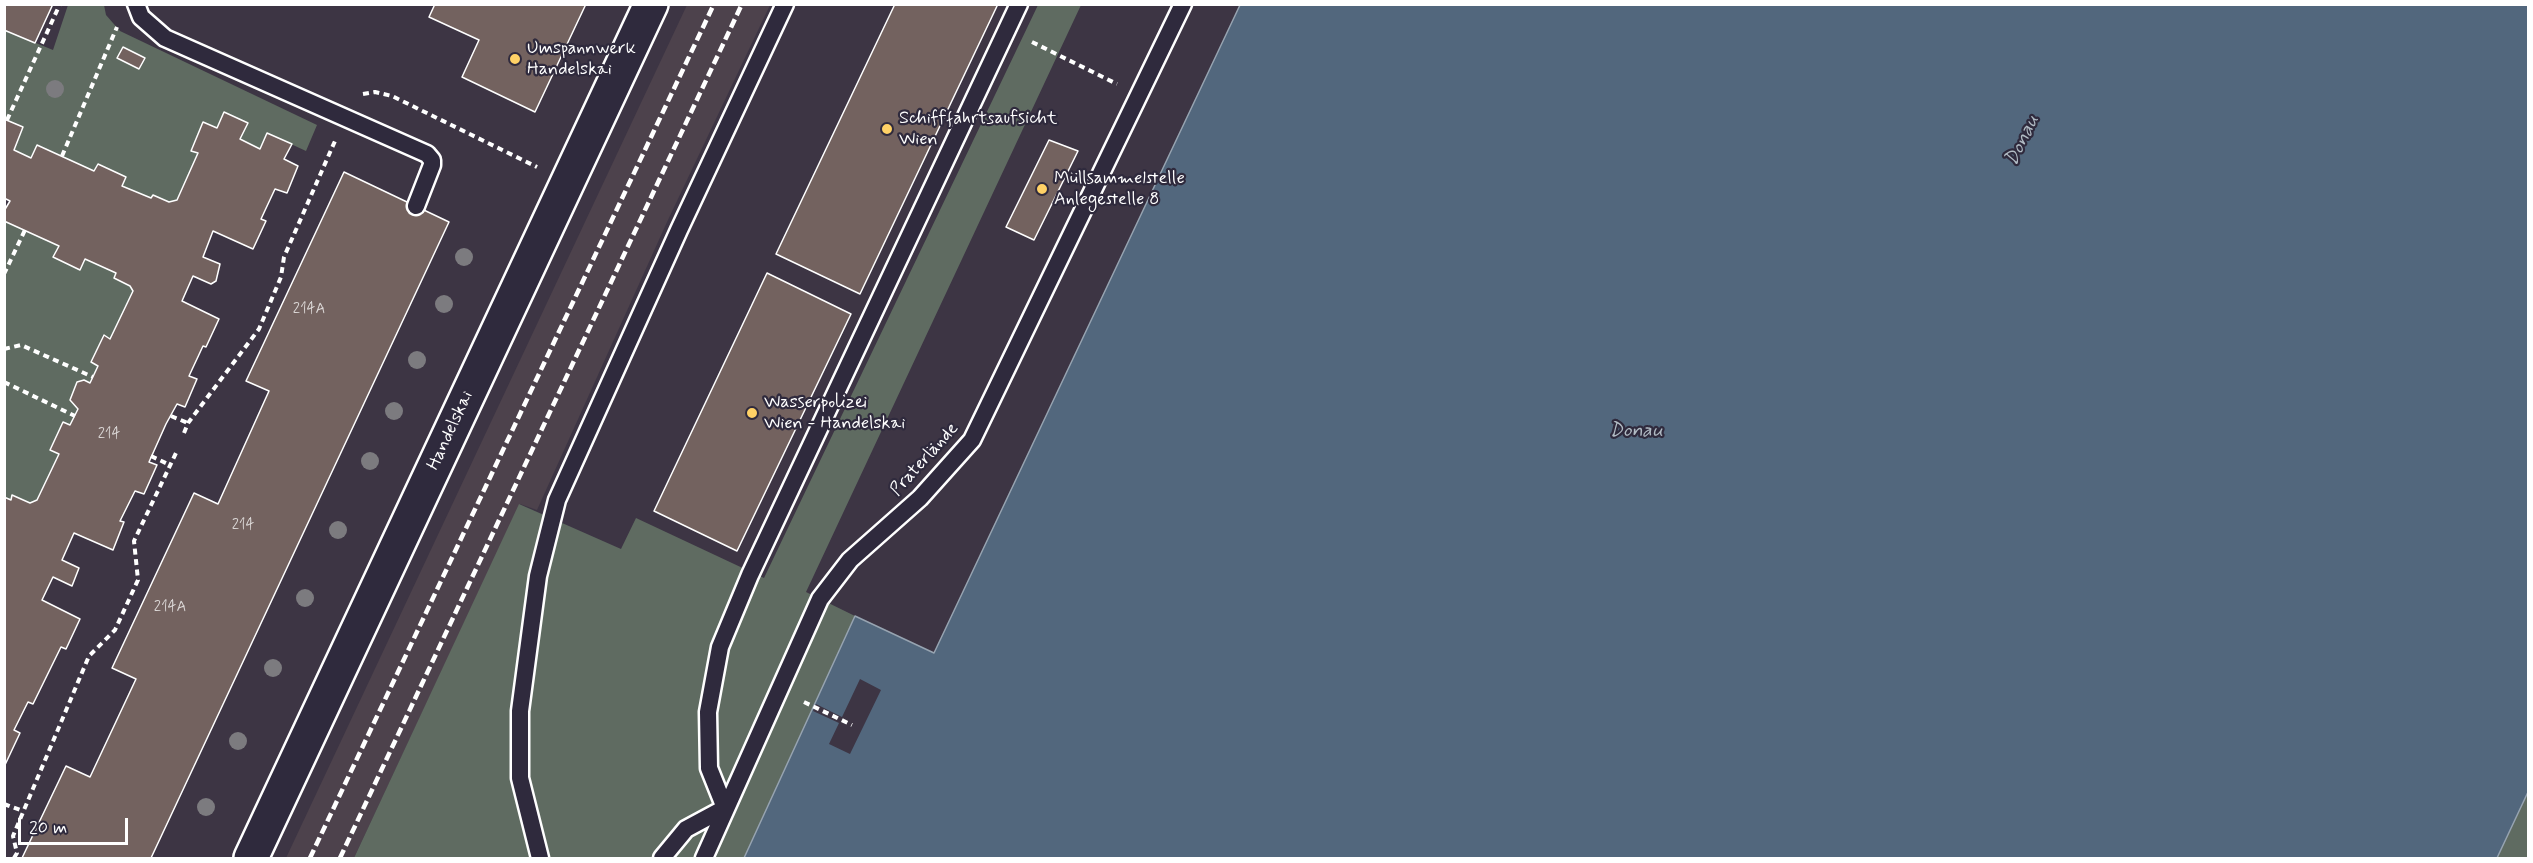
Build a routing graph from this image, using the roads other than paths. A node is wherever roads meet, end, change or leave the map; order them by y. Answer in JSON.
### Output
{"nodes":[{"id":1,"x":651,"y":4,"type":"edge"},
{"id":2,"x":785,"y":4,"type":"edge"},
{"id":3,"x":1019,"y":4,"type":"edge"},
{"id":4,"x":1183,"y":4,"type":"edge"},
{"id":5,"x":138,"y":11,"type":"edge"},
{"id":6,"x":416,"y":206,"type":"dead end"},
{"id":7,"x":725,"y":808,"type":"junction"},
{"id":8,"x":251,"y":858,"type":"edge"},
{"id":9,"x":540,"y":858,"type":"edge"},
{"id":10,"x":662,"y":858,"type":"edge"},
{"id":11,"x":704,"y":858,"type":"edge"}],
"edges":[{"from":1,"to":8,"type":"main road","name":"Handelskai"},
{"from":2,"to":9,"type":"lane"},
{"from":3,"to":7,"type":"lane"},
{"from":4,"to":7,"type":"lane","name":"Praterlände"},
{"from":5,"to":6,"type":"lane"},
{"from":7,"to":10,"type":"lane"},
{"from":7,"to":11,"type":"lane","name":"Praterlände"}]}
